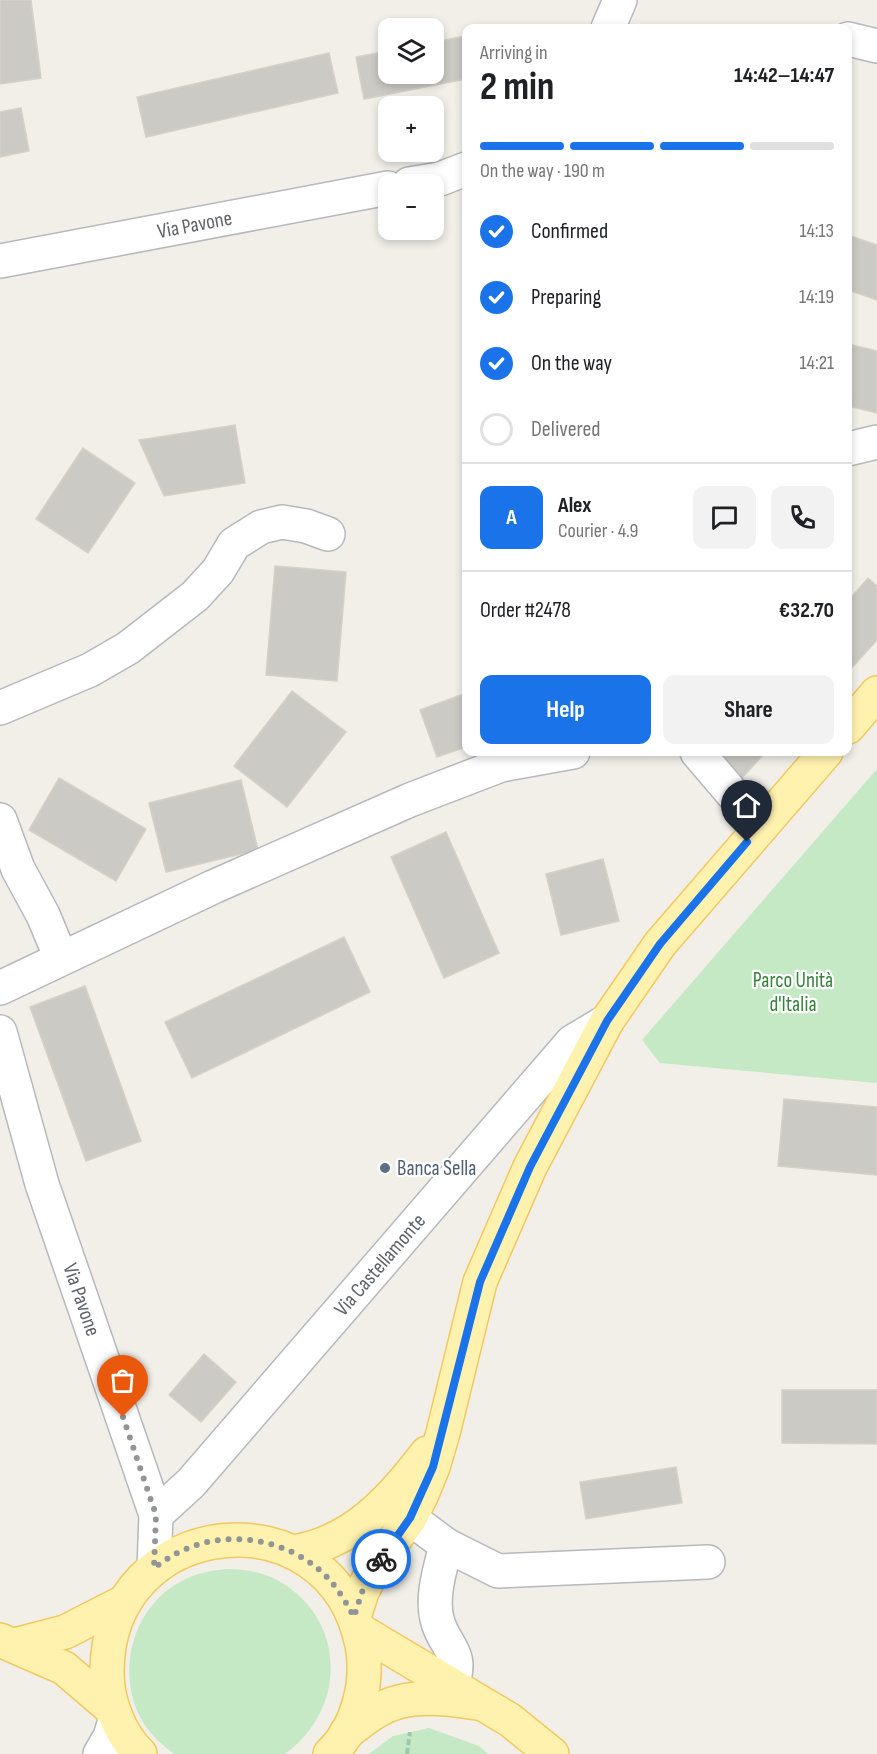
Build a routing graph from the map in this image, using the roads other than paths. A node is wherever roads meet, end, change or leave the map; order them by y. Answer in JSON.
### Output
{"nodes":[{"id":1,"x":852,"y":40,"type":"edge"},
{"id":2,"x":877,"y":46,"type":"edge"},
{"id":3,"x":462,"y":170,"type":"edge"},
{"id":4,"x":444,"y":177,"type":"edge"},
{"id":5,"x":378,"y":190,"type":"edge"},
{"id":6,"x":0,"y":261,"type":"edge"},
{"id":7,"x":877,"y":442,"type":"edge"},
{"id":8,"x":852,"y":447,"type":"edge"},
{"id":9,"x":328,"y":534,"type":"dead end"},
{"id":10,"x":877,"y":693,"type":"edge"},
{"id":11,"x":0,"y":708,"type":"edge"},
{"id":12,"x":852,"y":722,"type":"edge"},
{"id":13,"x":551,"y":756,"type":"edge"},
{"id":14,"x":700,"y":756,"type":"edge"},
{"id":15,"x":823,"y":756,"type":"edge"},
{"id":16,"x":0,"y":820,"type":"edge"},
{"id":17,"x":761,"y":827,"type":"junction"},
{"id":18,"x":61,"y":958,"type":"junction"},
{"id":19,"x":0,"y":988,"type":"edge"},
{"id":20,"x":607,"y":1021,"type":"junction"},
{"id":21,"x":0,"y":1032,"type":"edge"},
{"id":22,"x":443,"y":1433,"type":"junction"},
{"id":23,"x":156,"y":1515,"type":"junction"},
{"id":24,"x":410,"y":1518,"type":"junction"},
{"id":25,"x":446,"y":1545,"type":"junction"},
{"id":26,"x":292,"y":1552,"type":"junction"},
{"id":27,"x":708,"y":1562,"type":"dead end"},
{"id":28,"x":154,"y":1568,"type":"junction"},
{"id":29,"x":124,"y":1602,"type":"junction"},
{"id":30,"x":356,"y":1623,"type":"junction"},
{"id":31,"x":8,"y":1643,"type":"edge"},
{"id":32,"x":452,"y":1684,"type":"junction"},
{"id":33,"x":484,"y":1704,"type":"junction"},
{"id":34,"x":114,"y":1713,"type":"junction"},
{"id":35,"x":336,"y":1748,"type":"edge"},
{"id":36,"x":100,"y":1754,"type":"edge"},
{"id":37,"x":140,"y":1754,"type":"edge"},
{"id":38,"x":552,"y":1754,"type":"edge"}],
"edges":[{"from":1,"to":2,"type":"street"},
{"from":3,"to":4,"type":"street"},
{"from":5,"to":6,"type":"street","name":"Via Pavone"},
{"from":7,"to":8,"type":"street"},
{"from":9,"to":11,"type":"street"},
{"from":10,"to":12,"type":"main road"},
{"from":13,"to":18,"type":"street"},
{"from":14,"to":17,"type":"street"},
{"from":15,"to":17,"type":"main road","name":"Via Castellamonte"},
{"from":16,"to":18,"type":"street"},
{"from":17,"to":20,"type":"main road","name":"Via Castellamonte"},
{"from":18,"to":19,"type":"street"},
{"from":20,"to":22,"type":"main road","name":"Via Castellamonte"},
{"from":20,"to":23,"type":"street","name":"Via Castellamonte"},
{"from":21,"to":23,"type":"street","name":"Via Pavone"},
{"from":22,"to":24,"type":"main road","name":"Via Castellamonte"},
{"from":22,"to":26,"type":"main road","name":"Via Castellamonte"},
{"from":23,"to":28,"type":"street","name":"Via Pavone"},
{"from":24,"to":25,"type":"street"},
{"from":24,"to":30,"type":"main road","name":"Via Castellamonte"},
{"from":25,"to":27,"type":"street"},
{"from":25,"to":32,"type":"street"},
{"from":26,"to":28,"type":"main road"},
{"from":26,"to":30,"type":"main road"},
{"from":28,"to":29,"type":"main road"},
{"from":29,"to":31,"type":"main road"},
{"from":29,"to":34,"type":"main road"},
{"from":30,"to":32,"type":"main road"},
{"from":30,"to":35,"type":"main road"},
{"from":31,"to":34,"type":"main road"},
{"from":32,"to":33,"type":"main road"},
{"from":33,"to":35,"type":"main road"},
{"from":33,"to":38,"type":"main road"},
{"from":34,"to":36,"type":"street"},
{"from":34,"to":37,"type":"main road"}]}
